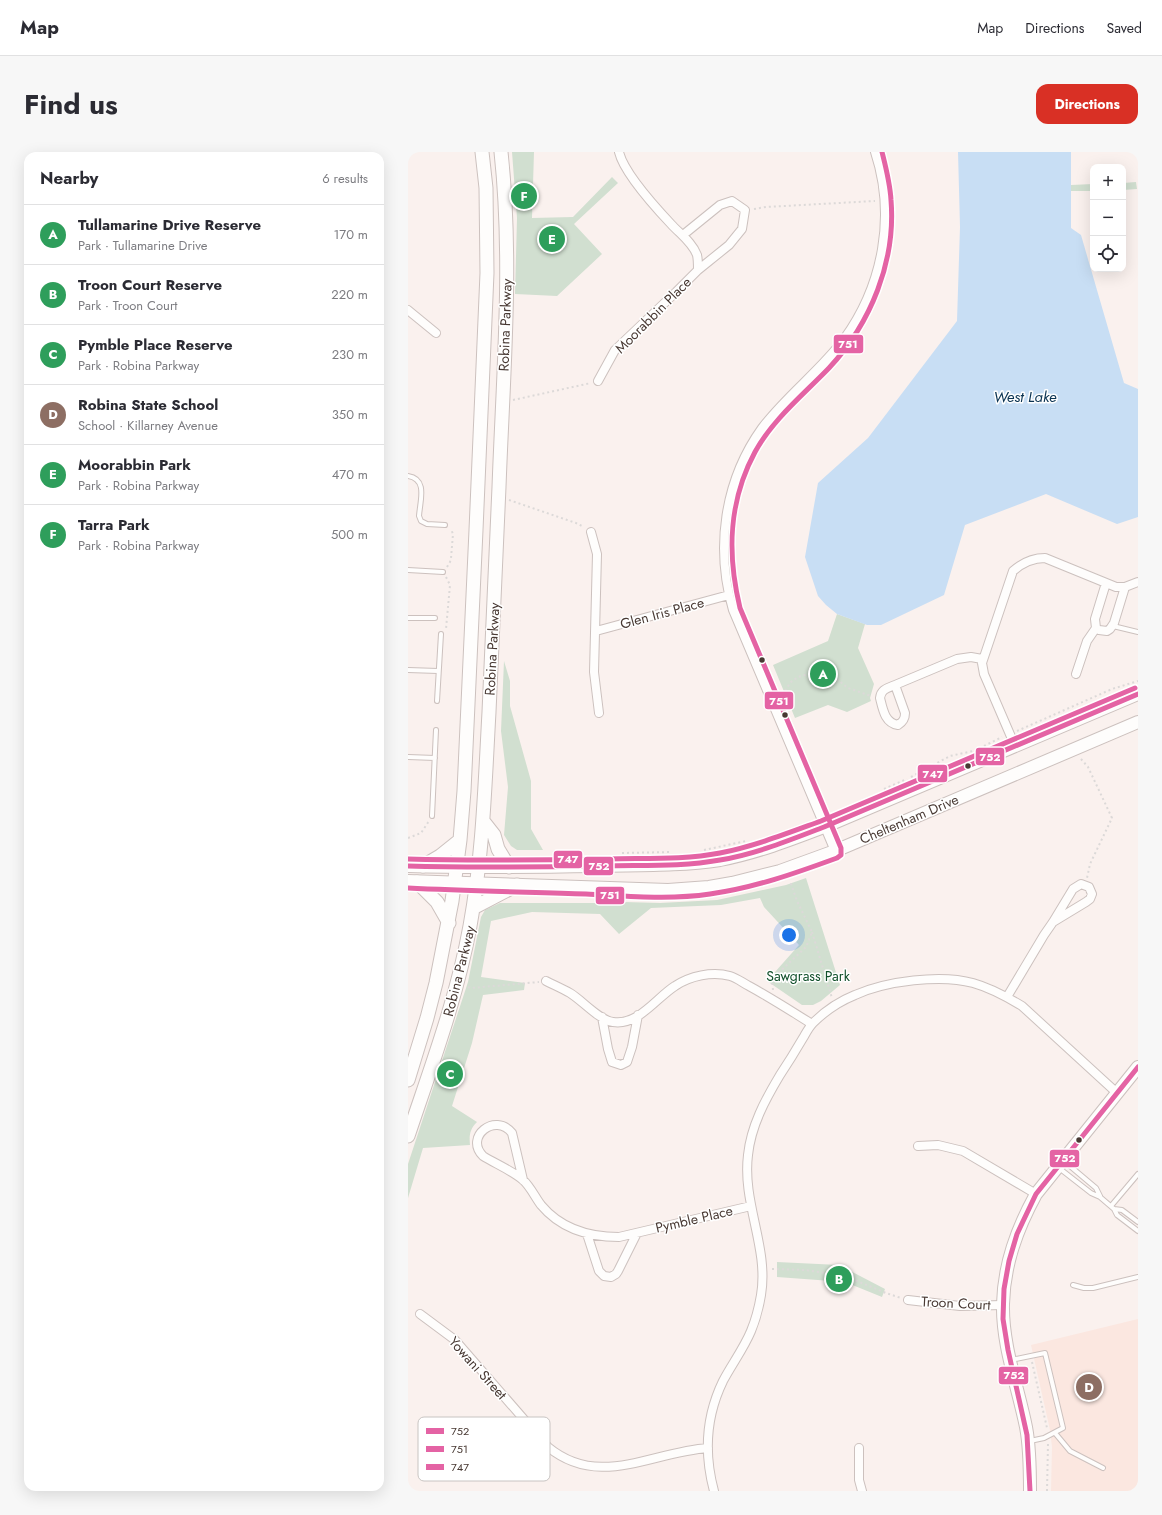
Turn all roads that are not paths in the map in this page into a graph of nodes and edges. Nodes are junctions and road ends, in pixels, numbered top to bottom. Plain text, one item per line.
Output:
1 (482, 152) edge
2 (501, 152) edge
3 (619, 152) edge
4 (876, 152) edge
5 (683, 235) junction
6 (698, 270) junction
7 (409, 313) edge
8 (436, 333) dead end
9 (598, 381) road end
10 (408, 476) edge
11 (445, 525) road end
12 (591, 532) road end
13 (408, 570) edge
14 (443, 572) road end
15 (1138, 582) edge
16 (1106, 583) junction
17 (1124, 587) junction
18 (729, 595) junction
19 (408, 618) edge
20 (435, 618) dead end
21 (1112, 626) junction
22 (1096, 628) junction
23 (596, 631) junction
24 (1138, 632) edge
25 (441, 634) road end
26 (982, 659) junction
27 (408, 670) edge
28 (438, 671) junction
29 (1076, 674) dead end
30 (895, 685) junction
31 (1138, 694) edge
32 (437, 701) dead end
33 (599, 712) dead end
34 (1138, 722) edge
35 (436, 730) dead end
36 (1015, 746) junction
37 (408, 757) edge
38 (435, 758) junction
39 (432, 816) road end
40 (483, 821) junction
41 (824, 827) junction
42 (460, 840) junction
43 (834, 851) junction
44 (408, 866) edge
45 (423, 866) junction
46 (458, 867) junction
47 (478, 867) junction
48 (510, 868) junction
49 (413, 881) edge
50 (455, 883) junction
51 (476, 884) junction
52 (517, 885) junction
53 (473, 908) junction
54 (1053, 922) junction
55 (449, 923) junction
56 (546, 981) road end
57 (1007, 997) junction
58 (638, 1016) junction
59 (602, 1017) junction
60 (812, 1024) junction
61 (1138, 1067) edge
62 (408, 1080) edge
63 (1117, 1093) junction
64 (408, 1136) edge
65 (918, 1146) dead end
66 (1060, 1163) junction
67 (1138, 1174) edge
68 (523, 1180) junction
69 (1036, 1194) junction
70 (1100, 1196) junction
71 (751, 1206) junction
72 (1113, 1208) junction
73 (1138, 1222) edge
74 (1138, 1231) edge
75 (637, 1233) junction
76 (587, 1234) junction
77 (1138, 1277) edge
78 (1072, 1285) dead end
79 (908, 1300) road end
80 (1003, 1304) junction
81 (420, 1314) dead end
82 (1011, 1360) junction
83 (522, 1417) edge
84 (1055, 1433) junction
85 (1028, 1441) junction
86 (708, 1448) junction
87 (859, 1448) dead end
88 (550, 1449) edge
89 (1103, 1468) dead end
90 (714, 1491) edge
91 (862, 1491) edge
92 (1030, 1491) edge

1 - 42 main road, Robina Parkway
2 - 40 main road, Robina Parkway
3 - 5 street, Moorabbin Place
4 - 18 street
5 - 6 street, Moorabbin Place
5 - 6 street, Moorabbin Place
6 - 9 street, Moorabbin Place
7 - 8 street
10 - 11 lane
12 - 23 street
13 - 14 lane
15 - 17 street
16 - 17 street
16 - 22 street
16 - 26 street
17 - 21 street
18 - 23 street, Glen Iris Place
18 - 41 street
19 - 20 lane
21 - 22 street
21 - 24 lane
22 - 29 street
23 - 33 street
25 - 28 lane
26 - 30 street
26 - 36 street
27 - 28 lane
28 - 32 lane
30 - 30 street
31 - 36 main road, Cheltenham Drive
34 - 43 main road, Cheltenham Drive
35 - 38 lane
36 - 41 main road, Cheltenham Drive
37 - 38 lane
38 - 39 lane
40 - 47 main road, Robina Parkway
40 - 48 main road
41 - 43 street
41 - 48 main road, Cheltenham Drive
42 - 45 main road
42 - 46 main road, Robina Parkway
43 - 52 main road, Cheltenham Drive
44 - 45 main road, Cheltenham Drive
45 - 46 main road, Cheltenham Drive
46 - 47 main road, Cheltenham Drive
46 - 50 main road, Robina Parkway
47 - 48 main road, Cheltenham Drive
47 - 51 main road, Robina Parkway
49 - 50 main road, Cheltenham Drive
49 - 55 main road
50 - 51 main road, Cheltenham Drive
50 - 55 main road, Robina Parkway
51 - 52 main road, Cheltenham Drive
51 - 53 main road, Robina Parkway
52 - 53 main road
53 - 64 main road, Robina Parkway
54 - 54 street
54 - 57 street
55 - 62 main road, Robina Parkway
56 - 59 street
57 - 60 street
57 - 63 street
58 - 59 street
58 - 59 street
58 - 60 street
60 - 71 street
61 - 63 main road
63 - 66 main road
65 - 69 street
66 - 69 main road
66 - 70 lane
66 - 70 lane
67 - 72 lane
68 - 68 street, Pymble Place
68 - 76 street, Pymble Place
69 - 80 main road
70 - 72 lane
71 - 75 street, Pymble Place
71 - 86 street
72 - 73 lane
72 - 74 lane
75 - 76 street, Pymble Place
75 - 76 street, Pymble Place
77 - 78 lane
79 - 80 street, Troon Court
80 - 82 main road
81 - 83 street, Yowani Street
82 - 84 lane
82 - 85 main road
84 - 85 lane
84 - 89 lane
85 - 92 main road
86 - 88 street, Yowani Street
86 - 90 street
87 - 91 street

